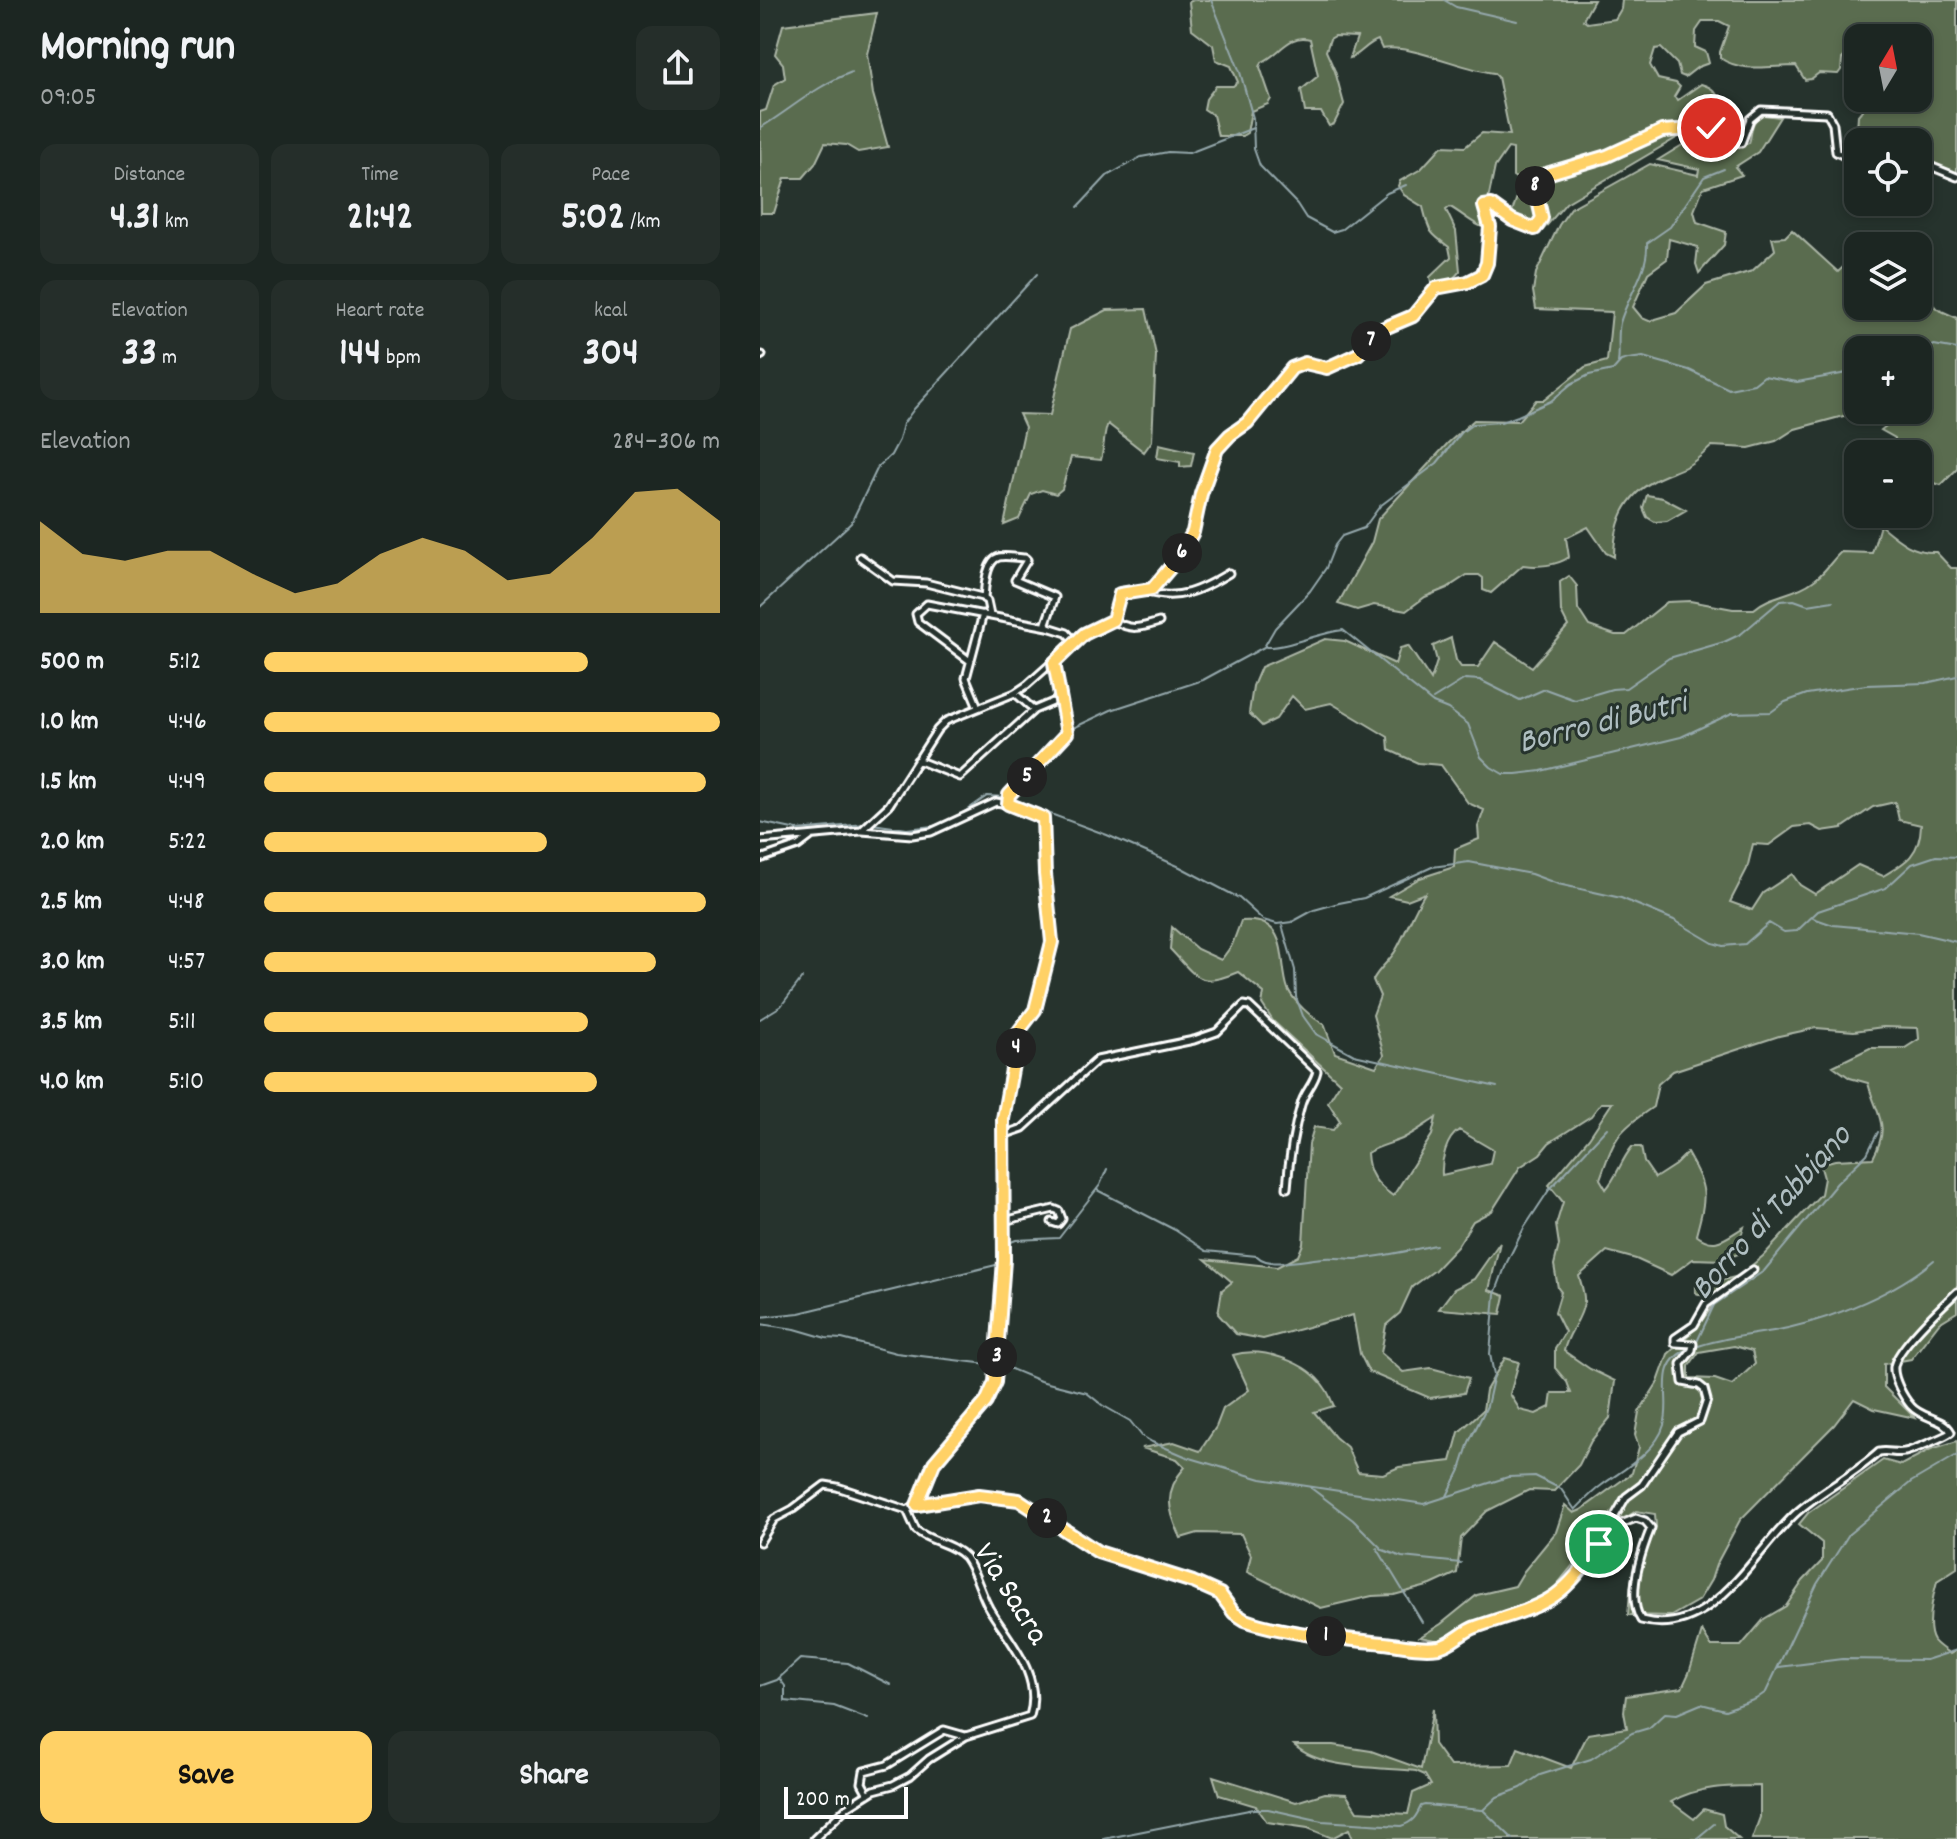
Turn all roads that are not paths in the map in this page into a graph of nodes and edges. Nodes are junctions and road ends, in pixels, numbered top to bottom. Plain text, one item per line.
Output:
1 (1844, 156) edge
2 (1932, 167) edge
3 (1957, 177) edge
4 (860, 557) dead end
5 (1229, 573) dead end
6 (1144, 591) junction
7 (984, 599) junction
8 (986, 614) junction
9 (1113, 620) junction
10 (1159, 622) dead end
11 (1048, 627) junction
12 (1075, 642) junction
13 (970, 661) junction
14 (1054, 663) junction
15 (1015, 693) junction
16 (1060, 699) junction
17 (978, 707) junction
18 (1034, 710) junction
19 (917, 760) junction
20 (1008, 804) junction
21 (861, 831) junction
22 (811, 836) junction
23 (760, 840) edge
24 (760, 859) edge
25 (1003, 1135) junction
26 (1287, 1188) dead end
27 (1003, 1221) junction
28 (1052, 1222) dead end
29 (1753, 1270) dead end
30 (1957, 1292) edge
31 (917, 1505) junction
32 (907, 1510) junction
33 (760, 1542) edge
34 (1599, 1544) junction
35 (966, 1736) junction
36 (868, 1794) junction
37 (814, 1839) edge

1 - 6 street
2 - 3 street
4 - 7 street
5 - 6 street
6 - 9 street
7 - 8 street
7 - 11 street
8 - 11 street
8 - 13 street
8 - 13 street
9 - 10 street
9 - 12 street
11 - 12 street
12 - 14 street
13 - 17 street
14 - 15 street
14 - 16 street
15 - 17 street
15 - 18 street
16 - 18 street
16 - 20 street
17 - 19 street
18 - 19 street
19 - 21 street
20 - 21 street
20 - 25 street
21 - 22 street
22 - 23 street
22 - 24 street
25 - 26 street
25 - 27 street
27 - 28 street
27 - 31 street
29 - 34 street
30 - 34 street
31 - 32 street
31 - 34 street
32 - 33 street
32 - 35 street, Via Sacra
35 - 36 street, Via Sacra
35 - 36 street
36 - 37 street, Via Sacra

